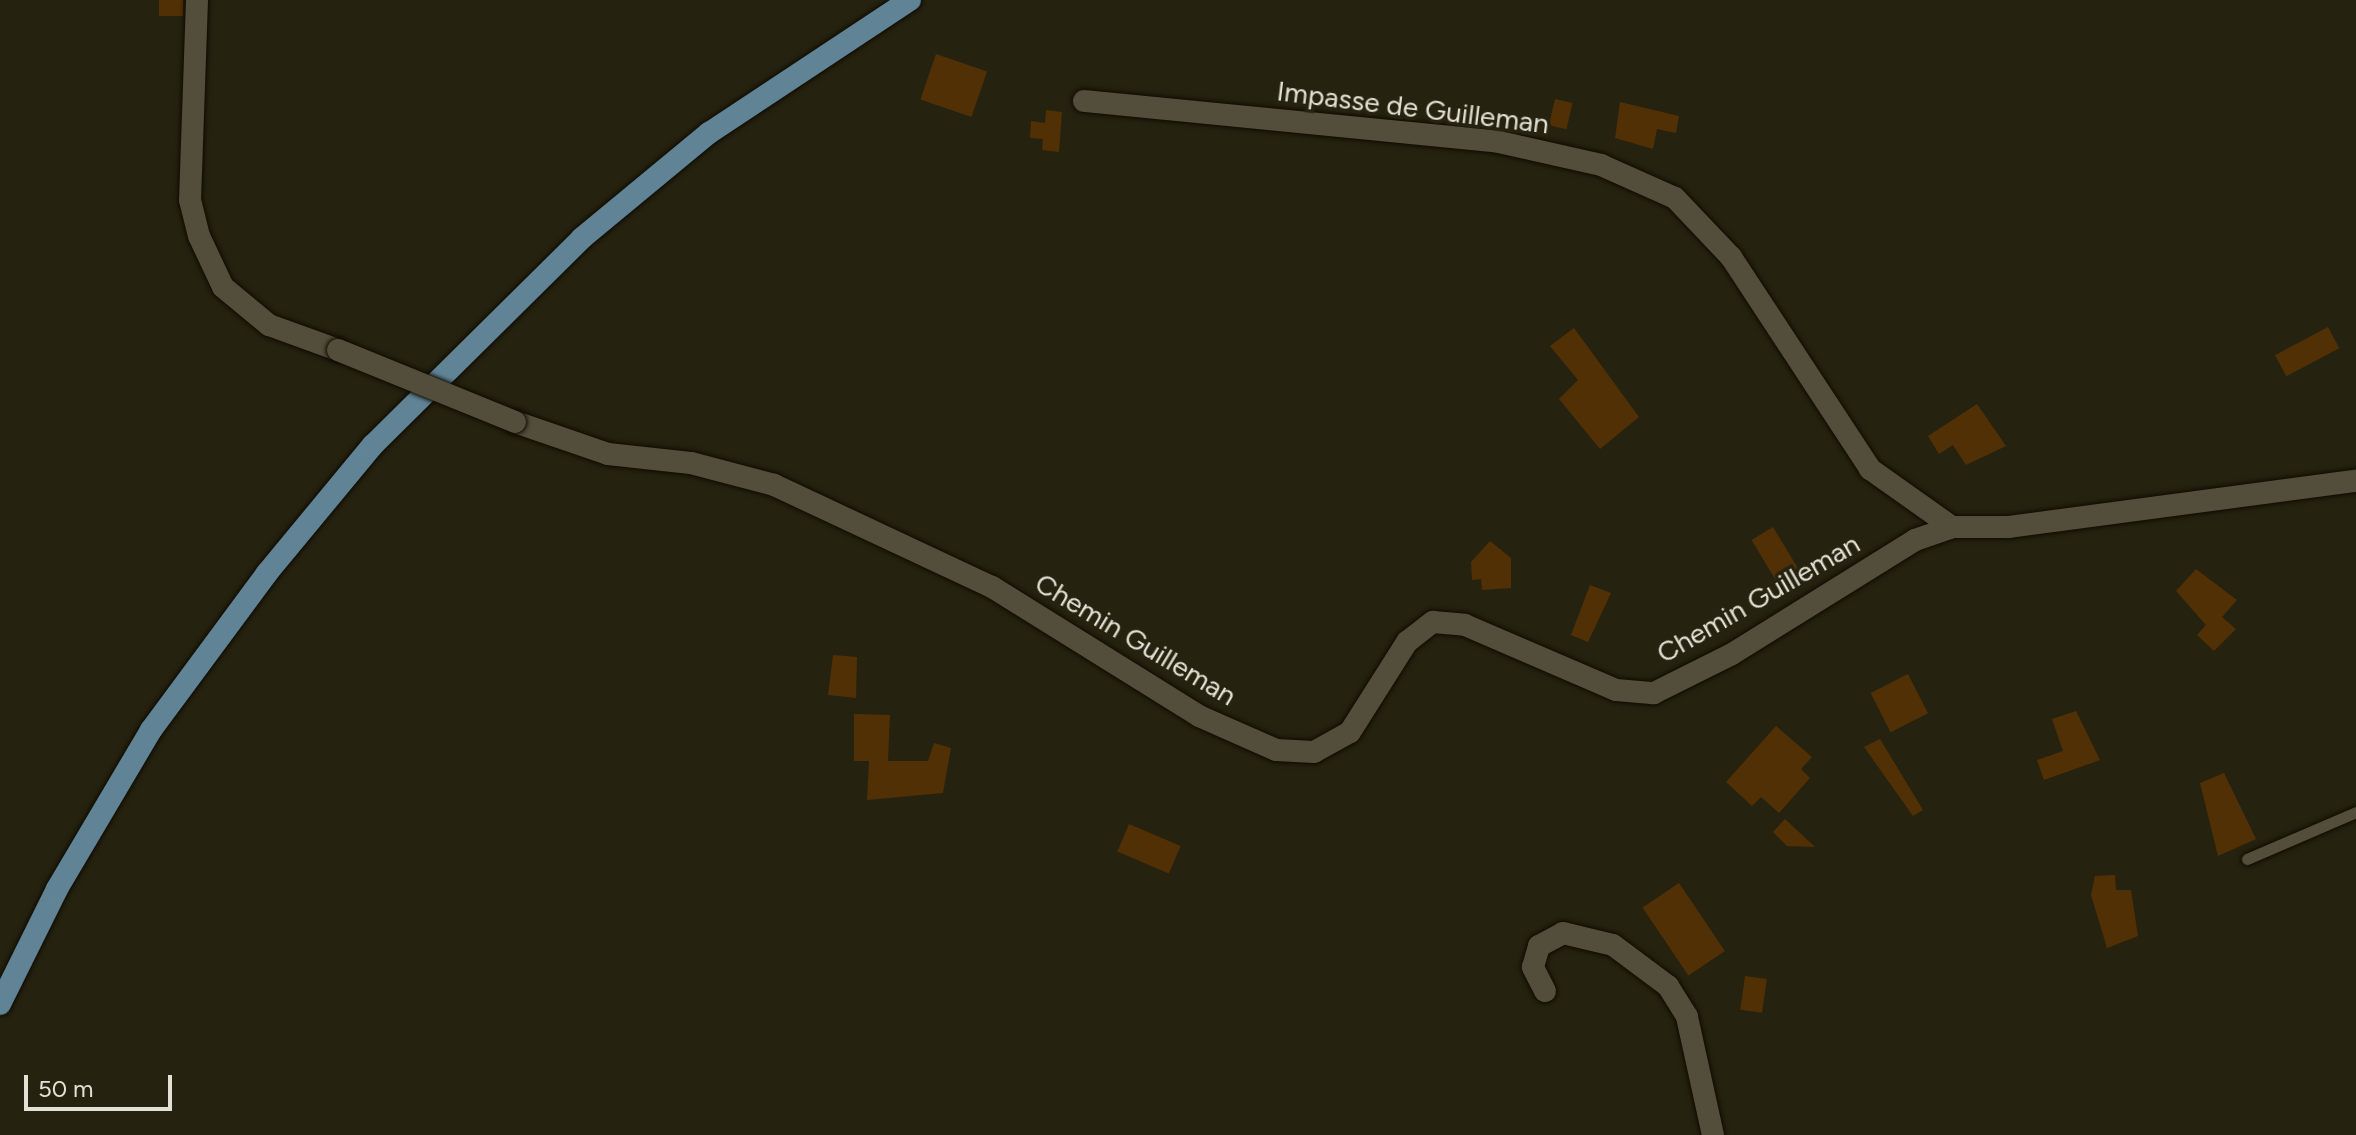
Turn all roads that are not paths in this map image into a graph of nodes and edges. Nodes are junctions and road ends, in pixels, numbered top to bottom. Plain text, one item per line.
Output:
1 (197, 0) edge
2 (910, 0) edge
3 (1084, 101) dead end
4 (2356, 481) edge
5 (1952, 527) junction
6 (2356, 812) edge
7 (2247, 859) dead end
8 (1545, 991) dead end
9 (0, 1004) edge
10 (1713, 1135) edge

1 - 5 street, Chemin Guilleman, bridge
2 - 9 main road
3 - 5 street, Impasse de Guilleman
4 - 5 street, Chemin Guilleman
6 - 7 lane
8 - 10 street

